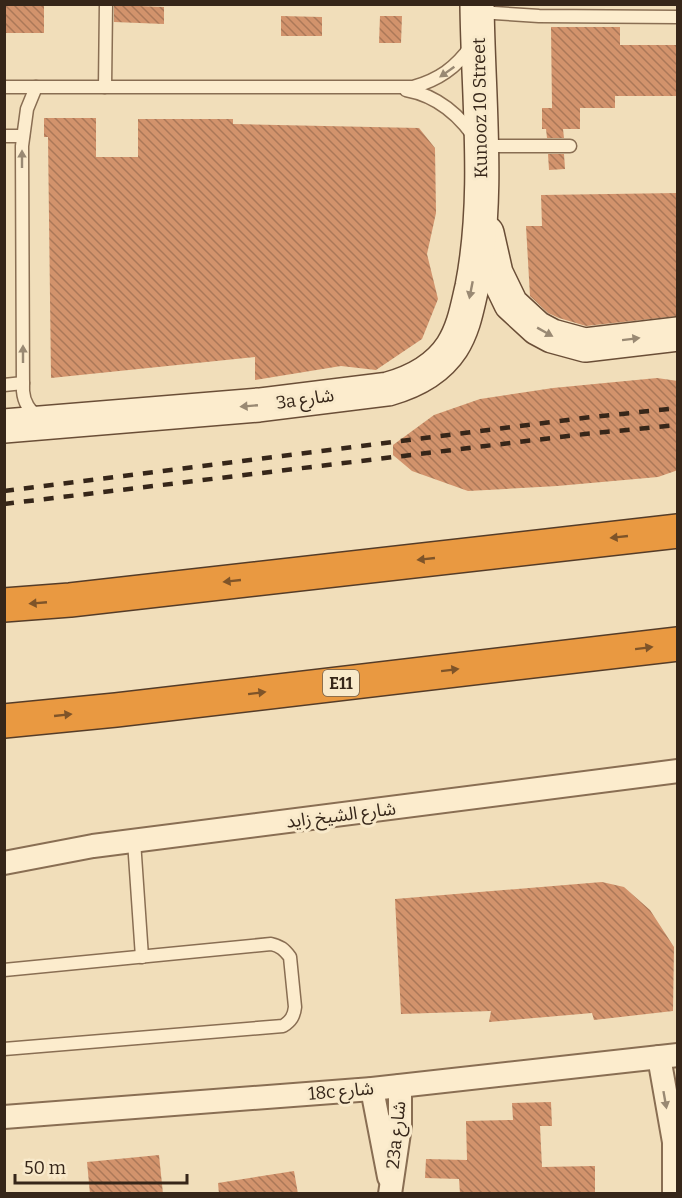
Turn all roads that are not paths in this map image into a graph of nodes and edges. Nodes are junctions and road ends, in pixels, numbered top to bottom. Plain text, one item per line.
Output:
1 (106, 4) edge
2 (478, 15) edge
3 (678, 17) edge
4 (4, 87) edge
5 (36, 87) junction
6 (105, 87) junction
7 (396, 88) junction
8 (23, 135) junction
9 (4, 136) edge
10 (480, 146) junction
11 (570, 146) dead end
12 (482, 211) junction
13 (678, 334) edge
14 (23, 383) junction
15 (4, 385) edge
16 (47, 423) junction
17 (4, 426) edge
18 (678, 531) edge
19 (4, 605) edge
20 (678, 644) edge
21 (4, 721) edge
22 (678, 771) edge
23 (134, 841) junction
24 (4, 863) edge
25 (142, 957) junction
26 (4, 970) edge
27 (4, 1049) edge
28 (668, 1056) edge
29 (400, 1086) junction
30 (372, 1089) junction
31 (4, 1117) edge
32 (676, 1134) edge
33 (390, 1189) edge
34 (674, 1194) edge

1 - 6 lane
2 - 3 lane
2 -> 7 lane
2 - 10 street, Kunooz 10 Street
4 - 5 lane
5 - 6 lane
5 - 8 lane
6 - 7 lane
7 - 10 lane
8 - 9 lane
14 -> 8 lane
10 - 11 lane
10 - 12 street, Kunooz 10 Street
12 -> 13 street
12 -> 16 street, 3a شارع
14 - 15 lane
14 - 16 lane
16 - 17 street, 3a شارع
18 -> 19 highway
21 -> 20 highway, E11
22 - 23 street, شارع الشيخ زايد
23 - 24 street, شارع الشيخ زايد
23 - 25 lane
25 - 26 lane
25 - 27 lane
28 - 29 street, 18c شارع
28 -> 32 street
29 - 30 street, 18c شارع
29 - 33 street, 23a شارع
30 - 31 street, 18c شارع
30 - 33 street, 23a شارع
32 - 34 street

